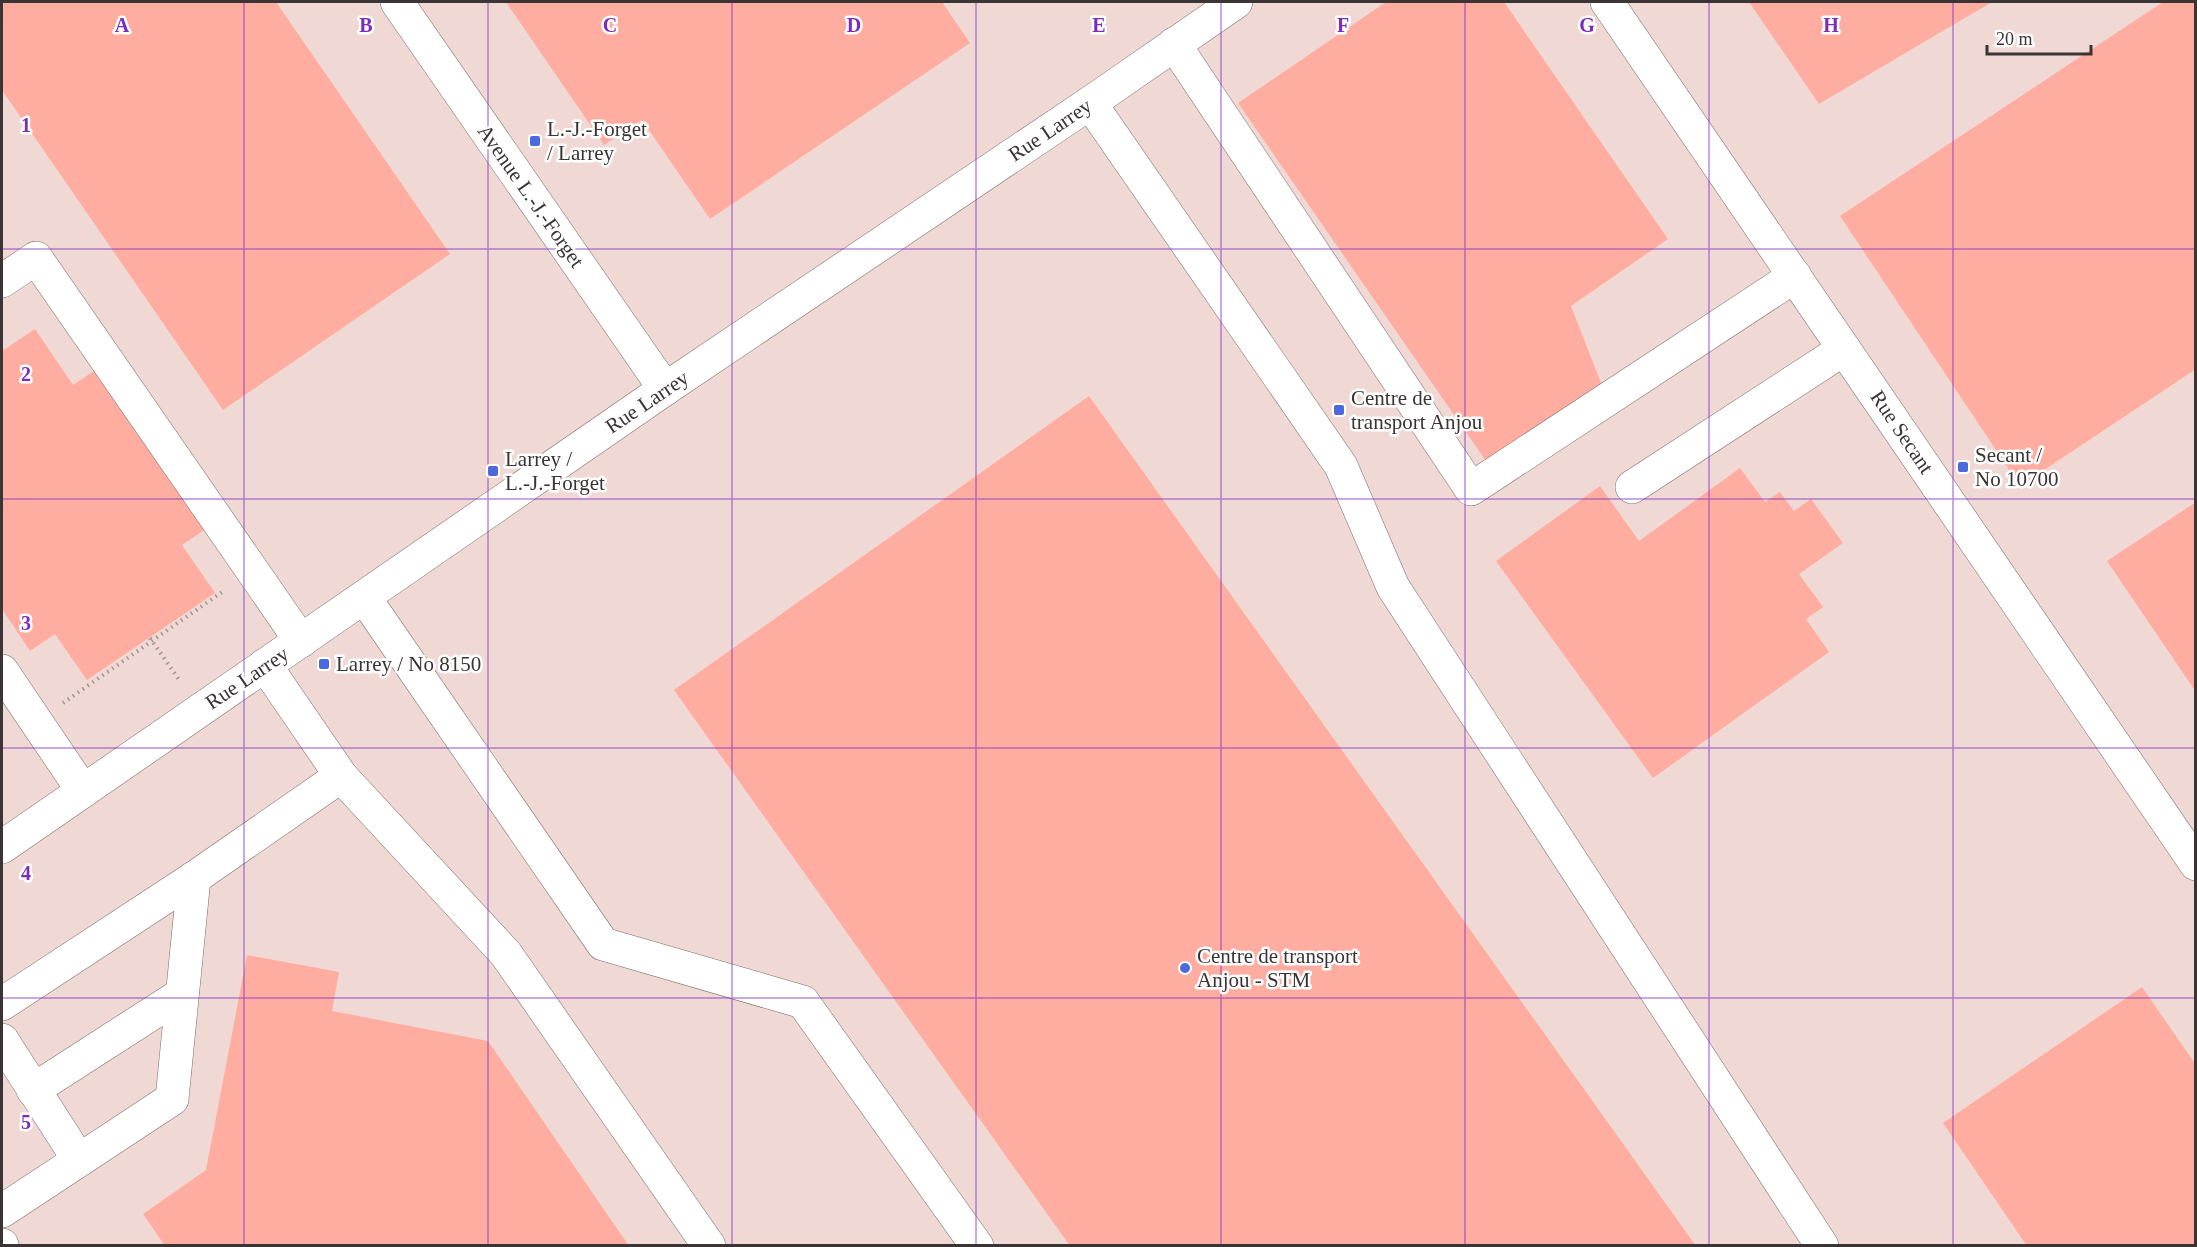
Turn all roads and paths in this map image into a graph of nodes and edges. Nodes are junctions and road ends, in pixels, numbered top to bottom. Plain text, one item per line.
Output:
1 (397, 2) edge
2 (1236, 2) edge
3 (1607, 2) edge
4 (1174, 44) junction
5 (1090, 103) junction
6 (1795, 276) junction
7 (2, 281) edge
8 (1844, 349) junction
9 (665, 389) junction
10 (1632, 487) dead end
11 (226, 589) dead end
12 (364, 597) junction
13 (151, 639) junction
14 (301, 641) junction
15 (265, 665) junction
16 (2, 671) edge
17 (180, 681) dead end
18 (88, 686) dead end
19 (341, 776) junction
20 (83, 791) junction
21 (2, 847) edge
22 (2196, 864) edge
23 (194, 878) junction
24 (182, 994) junction
25 (2, 1004) edge
26 (2, 1040) edge
27 (33, 1090) junction
28 (79, 1160) junction
29 (2, 1211) edge
30 (709, 1245) edge
31 (977, 1245) edge
32 (1822, 1245) edge

1 - 9 street, Avenue L.-J.-Forget
2 - 4 street, Rue Larrey
3 - 6 street, Rue Secant
4 - 5 street, Rue Larrey
4 - 6 street
5 - 9 street, Rue Larrey
5 - 32 street
6 - 8 street, Rue Secant
7 - 14 street
8 - 10 street
8 - 22 street, Rue Secant
9 - 12 street, Rue Larrey
11 - 13 path
12 - 14 street, Rue Larrey
12 - 31 street
13 - 17 path
13 - 18 path
14 - 15 street, Rue Larrey
15 - 19 street
15 - 20 street, Rue Larrey
16 - 20 street
19 - 23 street
19 - 30 street
20 - 21 street, Rue Larrey
23 - 24 street
23 - 25 street
24 - 27 street
24 - 28 street
26 - 27 street
27 - 28 street
28 - 29 street

